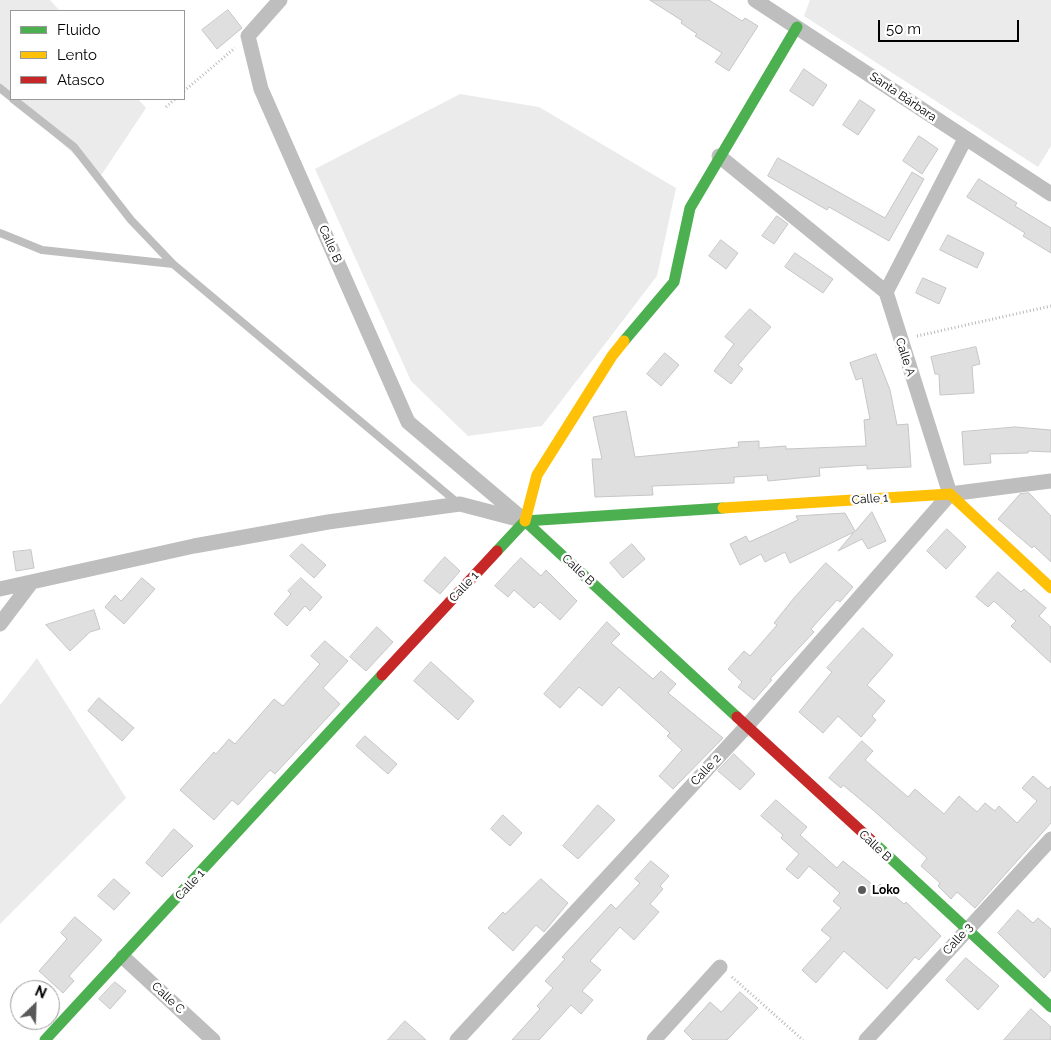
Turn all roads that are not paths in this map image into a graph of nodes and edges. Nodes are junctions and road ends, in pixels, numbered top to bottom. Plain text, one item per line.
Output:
1 (280, 0) edge
2 (755, 0) edge
3 (797, 27) junction
4 (0, 88) edge
5 (10, 96) edge
6 (15, 100) edge
7 (965, 139) junction
8 (718, 156) junction
9 (1051, 194) edge
10 (0, 233) edge
11 (173, 264) junction
12 (886, 292) junction
13 (1051, 481) edge
14 (950, 494) junction
15 (460, 504) junction
16 (525, 521) junction
17 (31, 583) junction
18 (1051, 588) edge
19 (0, 589) edge
20 (0, 624) edge
21 (746, 727) junction
22 (1051, 839) edge
23 (966, 929) junction
24 (123, 957) junction
25 (720, 967) road end
26 (1051, 1008) edge
27 (45, 1040) edge
28 (213, 1040) edge
29 (457, 1040) edge
30 (654, 1040) edge
31 (866, 1040) edge

1 - 16 street, Calle B
2 - 3 street, Santa Bárbara
3 - 7 street, Santa Bárbara
3 - 8 street
4 - 5 lane
6 - 11 lane
7 - 9 street, Santa Bárbara
7 - 12 street
8 - 12 street
8 - 16 street
10 - 11 lane
11 - 15 lane
12 - 14 street, Calle A
13 - 14 street, Calle 1
14 - 16 street, Calle 1
14 - 18 street, Calle A
14 - 21 street, Calle 2
15 - 16 street
15 - 17 street
16 - 21 street, Calle B
16 - 24 street, Calle 1
17 - 19 street
17 - 20 street
21 - 23 street, Calle B
21 - 29 street, Calle 2
22 - 23 street, Calle 3
23 - 26 street, Calle B
23 - 31 street, Calle 3
24 - 27 street, Calle 1
24 - 28 street, Calle C
25 - 30 street

